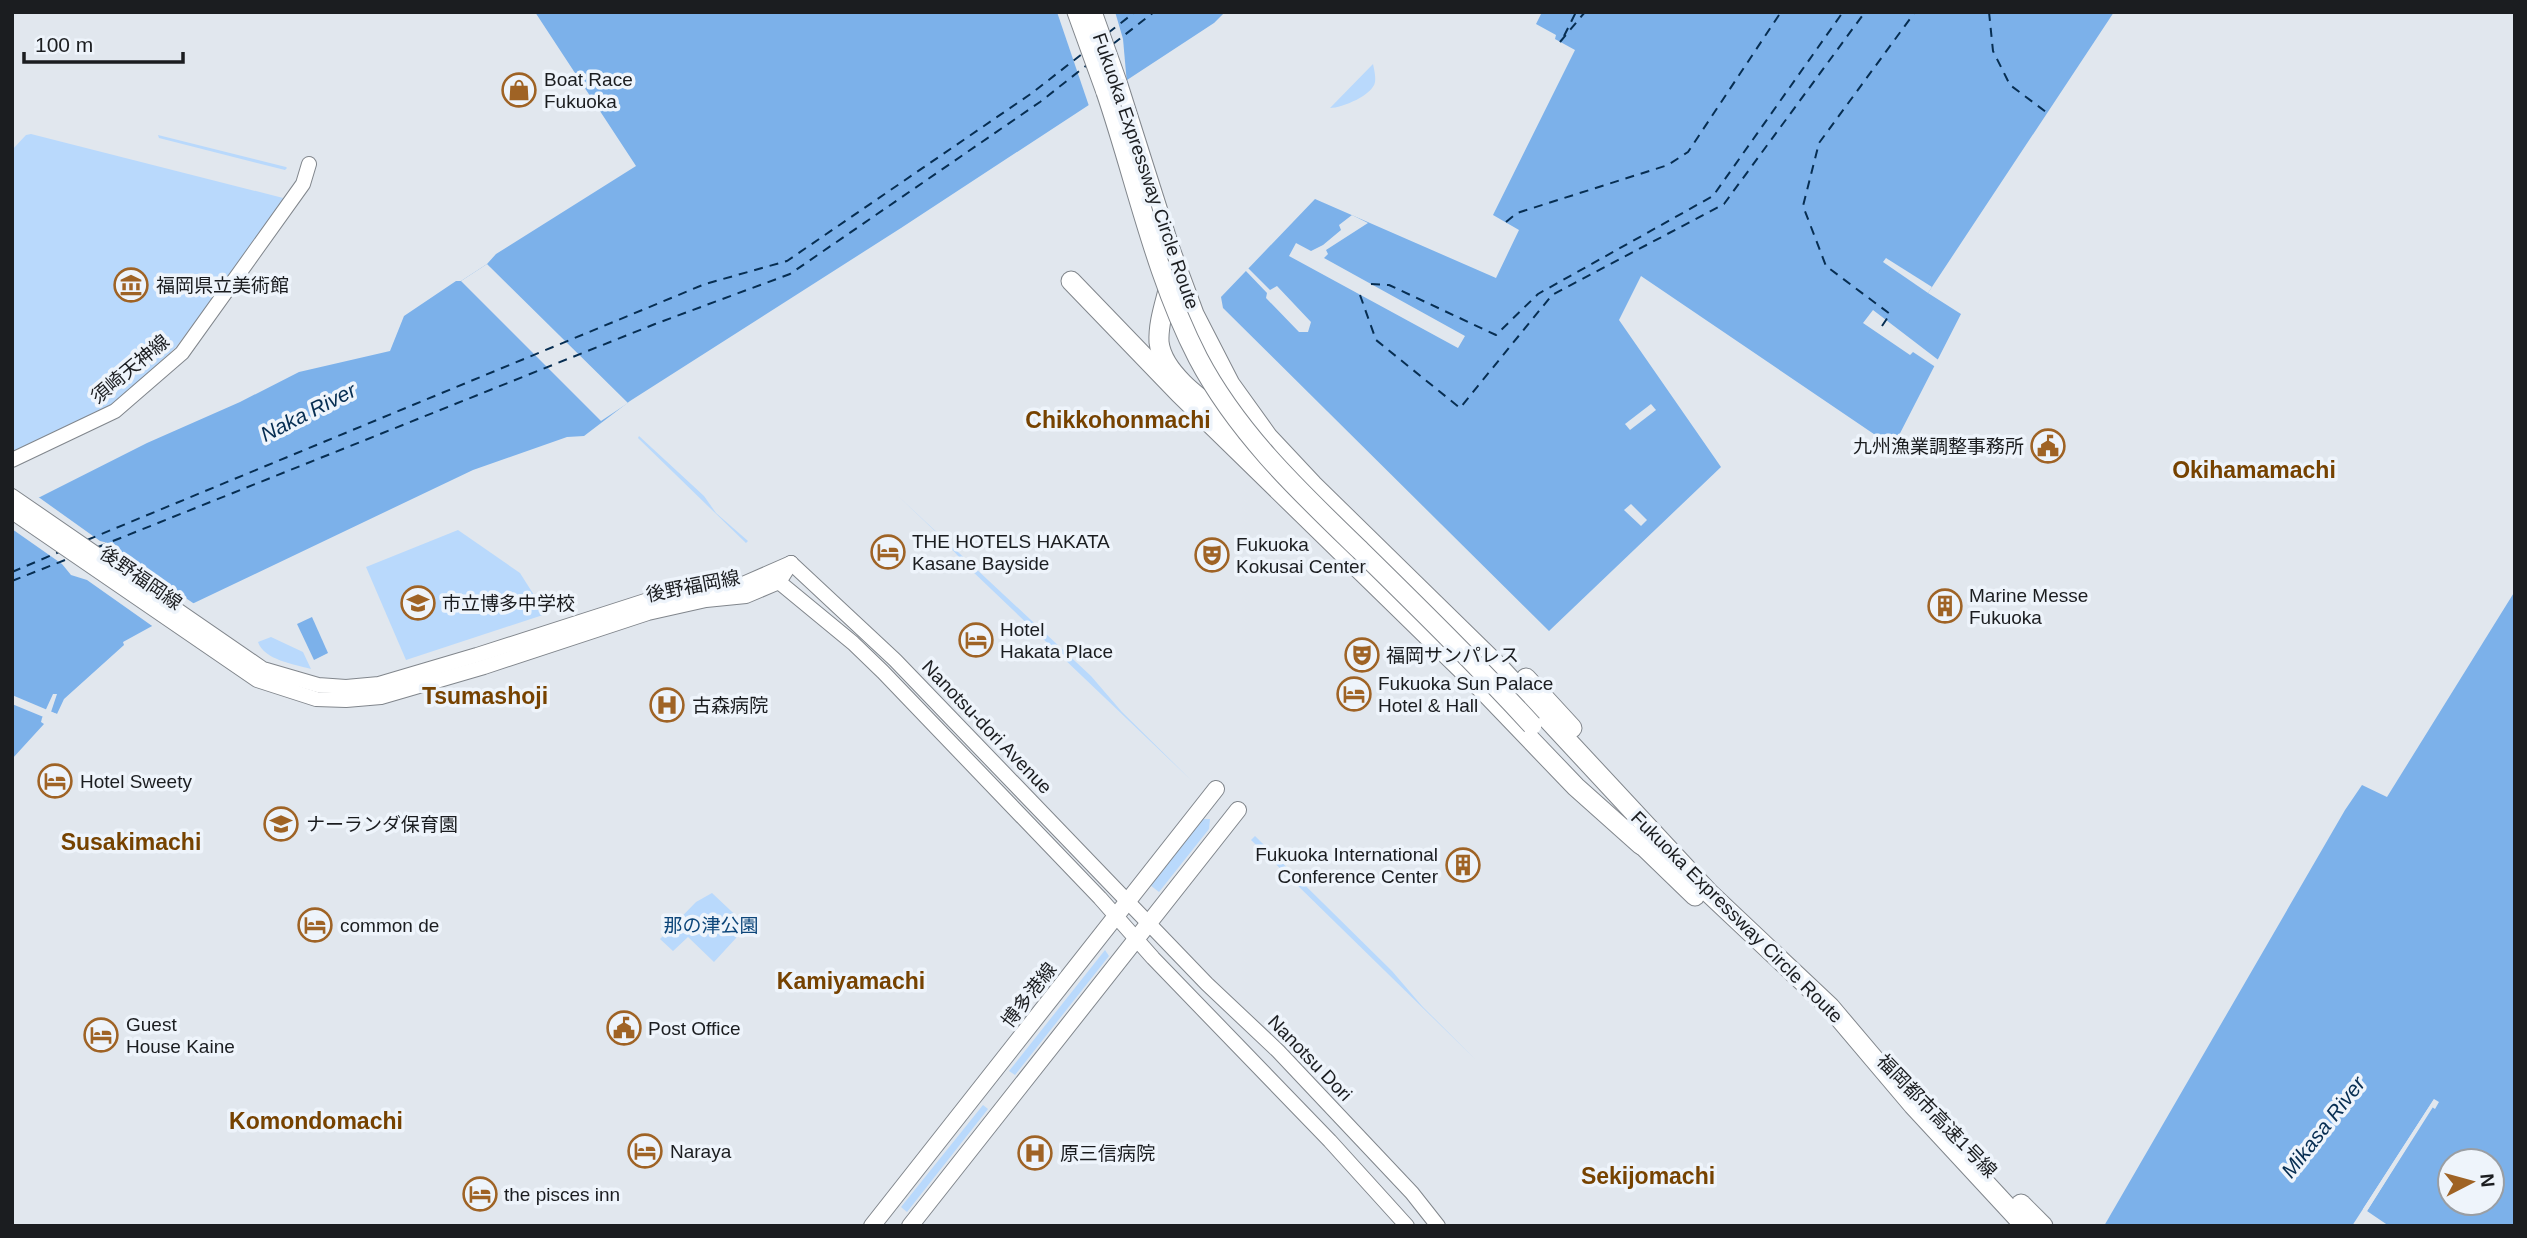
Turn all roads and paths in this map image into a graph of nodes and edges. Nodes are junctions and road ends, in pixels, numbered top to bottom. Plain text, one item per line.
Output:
1 (1077, 12) edge
2 (1092, 12) edge
3 (309, 164) dead end
4 (1071, 281) dead end
5 (1179, 393) junction
6 (12, 460) edge
7 (15, 504) edge
8 (792, 564) junction
9 (779, 582) junction
10 (1216, 789) dead end
11 (1238, 810) dead end
12 (1641, 845) junction
13 (1709, 893) junction
14 (1128, 902) junction
15 (1117, 917) junction
16 (1148, 923) junction
17 (1136, 938) junction
18 (1830, 1007) junction
19 (1895, 1087) junction
20 (873, 1226) edge
21 (910, 1226) edge
22 (1407, 1226) edge
23 (1438, 1226) edge
24 (2023, 1226) edge
25 (2041, 1226) edge

1 - 12 highway, Fukuoka Expressway Circle Route, bridge
2 - 13 highway, Fukuoka Expressway Circle Route
3 - 6 main road, 須崎天神線
4 - 5 highway
5 - 12 highway
5 - 13 highway, bridge
7 - 8 main road, 後野福岡線
7 - 9 main road, 後野福岡線
8 - 9 main road
8 - 14 main road, Nanotsu-dori Avenue
9 - 15 main road, Nanotsu-dori Avenue
10 - 14 main road, 博多港線
11 - 16 main road
12 - 19 highway, Fukuoka Expressway Circle Route
13 - 18 highway, Fukuoka Expressway Circle Route
14 - 15 main road, 博多港線
14 - 16 main road, Nanotsu-dori Avenue
15 - 17 main road, Nanotsu-dori Avenue
15 - 20 main road, 博多港線
16 - 17 main road
16 - 23 main road, Nanotsu Dori
17 - 21 main road
17 - 22 main road
18 - 24 highway, Fukuoka Expressway Circle Route
18 - 25 highway, 福岡都市高速1号線
19 - 24 highway, Fukuoka Expressway Circle Route
19 - 25 highway, Fukuoka Expressway Circle Route

